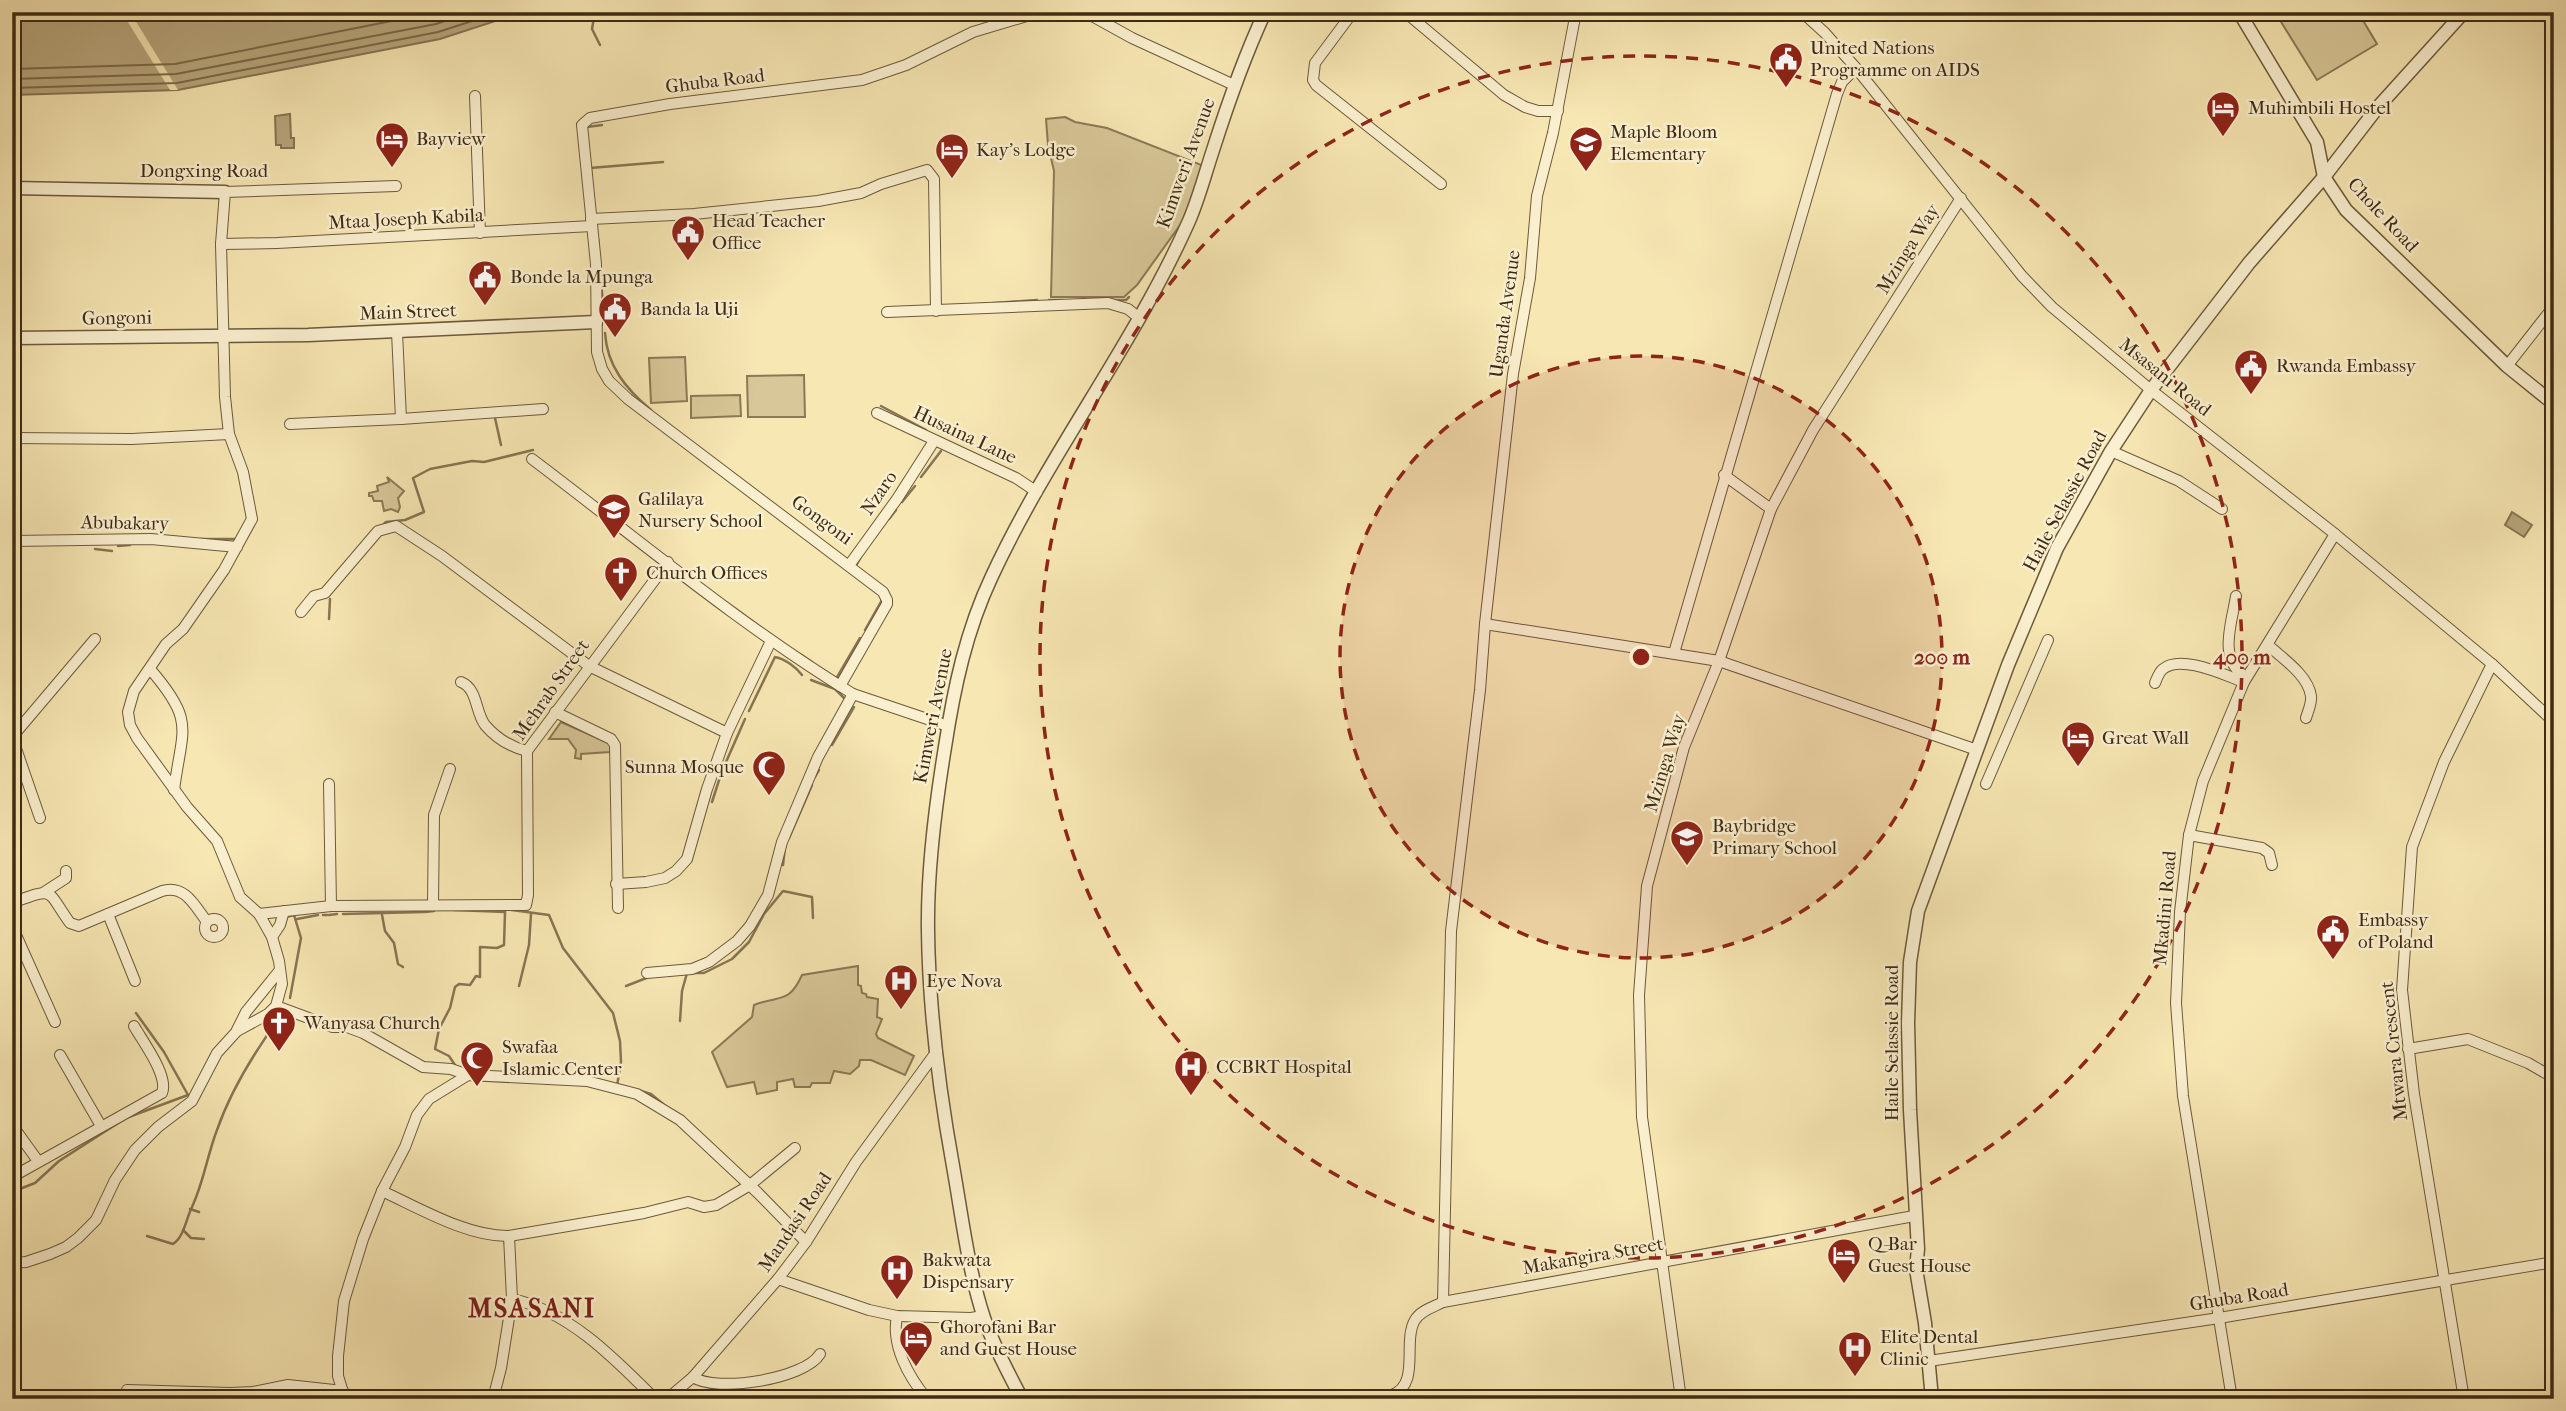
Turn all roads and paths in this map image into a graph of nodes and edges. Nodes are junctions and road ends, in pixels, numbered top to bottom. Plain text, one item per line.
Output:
1 (1040, 12) edge
2 (1084, 12) edge
3 (1265, 12) edge
4 (1353, 12) edge
5 (1405, 12) edge
6 (1576, 12) edge
7 (1802, 12) edge
8 (2239, 12) edge
9 (2464, 12) edge
10 (1856, 68) junction
11 (1234, 85) junction
12 (475, 96) dead end
13 (1558, 111) junction
14 (2324, 177) junction
15 (1441, 184) dead end
16 (396, 186) dead end
17 (12, 188) edge
18 (225, 192) junction
19 (1961, 198) junction
20 (592, 223) junction
21 (480, 233) junction
22 (221, 244) junction
23 (2554, 306) edge
24 (936, 310) junction
25 (887, 312) dead end
26 (1138, 317) junction
27 (596, 322) junction
28 (397, 332) junction
29 (222, 334) junction
30 (12, 338) edge
31 (2507, 366) junction
32 (2151, 390) junction
33 (2554, 404) edge
34 (543, 409) dead end
35 (877, 413) dead end
36 (401, 419) junction
37 (290, 424) dead end
38 (229, 434) junction
39 (12, 438) edge
40 (934, 440) junction
41 (2110, 451) junction
42 (532, 459) dead end
43 (1724, 475) junction
44 (1037, 492) junction
45 (1771, 509) junction
46 (2222, 509) dead end
47 (2335, 534) junction
48 (12, 541) edge
49 (237, 547) junction
50 (668, 562) junction
51 (850, 564) junction
52 (2236, 596) dead end
53 (301, 612) dead end
54 (1485, 624) junction
55 (95, 639) dead end
56 (2048, 640) dead end
57 (771, 641) junction
58 (2268, 645) junction
59 (1674, 653) junction
60 (1719, 661) junction
61 (2492, 664) junction
62 (589, 666) junction
63 (150, 669) junction
64 (2245, 679) junction
65 (461, 682) dead end
66 (2155, 683) dead end
67 (840, 687) junction
68 (853, 694) junction
69 (555, 712) junction
70 (2306, 718) dead end
71 (2554, 722) edge
72 (948, 726) junction
73 (727, 733) junction
74 (1977, 750) junction
75 (527, 751) junction
76 (450, 769) dead end
77 (1986, 783) dead end
78 (330, 784) dead end
79 (174, 791) junction
80 (40, 818) dead end
81 (2189, 835) junction
82 (2272, 865) dead end
83 (66, 871) dead end
84 (616, 884) junction
85 (43, 893) junction
86 (12, 903) edge
87 (433, 905) junction
88 (331, 906) junction
89 (618, 908) dead end
90 (284, 911) junction
91 (108, 914) junction
92 (260, 914) junction
93 (207, 922) dead end
94 (12, 926) edge
95 (272, 937) junction
96 (280, 970) junction
97 (647, 973) dead end
98 (135, 981) dead end
99 (276, 1006) junction
100 (55, 1022) dead end
101 (134, 1026) dead end
102 (237, 1031) junction
103 (2408, 1049) junction
104 (937, 1051) junction
105 (60, 1055) dead end
106 (468, 1075) junction
107 (2554, 1078) edge
108 (12, 1125) edge
109 (101, 1126) junction
110 (795, 1148) dead end
111 (38, 1161) junction
112 (12, 1177) edge
113 (750, 1185) junction
114 (382, 1191) junction
115 (1914, 1216) junction
116 (509, 1236) junction
117 (806, 1242) junction
118 (1661, 1261) junction
119 (2554, 1262) edge
120 (12, 1263) edge
121 (778, 1279) junction
122 (2444, 1281) junction
123 (512, 1299) junction
124 (1443, 1302) junction
125 (897, 1316) junction
126 (984, 1316) junction
127 (2218, 1318) junction
128 (820, 1353) dead end
129 (1929, 1361) junction
130 (693, 1377) junction
131 (1407, 1382) junction
132 (127, 1390) dead end
133 (344, 1395) edge
134 (493, 1399) edge
135 (655, 1399) edge
136 (667, 1399) edge
137 (927, 1399) edge
138 (1022, 1399) edge
139 (1342, 1399) edge
140 (1406, 1399) edge
141 (1681, 1399) edge
142 (1932, 1399) edge
143 (2232, 1399) edge
144 (2463, 1399) edge

1 - 20 street, Ghuba Road
2 - 11 street
3 - 11 street, Kimweri Avenue
4 - 15 street
5 - 13 street
6 - 13 street, Uganda Avenue
7 - 10 street, Msasani Road
8 - 14 street, Chole Road
9 - 14 street, Haile Selassie Road
10 - 19 street, Msasani Road
10 - 43 street
11 - 26 street, Kimweri Avenue
12 - 21 street
13 - 54 street, Uganda Avenue
14 - 31 street, Chole Road
14 - 32 street, Haile Selassie Road
16 - 18 street, Dongxing Road
17 - 18 street, Dongxing Road
18 - 22 street
19 - 32 street, Msasani Road
19 - 45 street, Mzinga Way
20 - 21 street, Mtaa Joseph Kabila
20 - 24 street, Mtaa Joseph Kabila
20 - 27 street, Ghuba Road
21 - 22 street, Mtaa Joseph Kabila
22 - 29 street
23 - 31 street
24 - 25 street
24 - 26 street
26 - 44 street, Kimweri Avenue
27 - 28 street, Main Street
27 - 51 street, Gongoni
28 - 29 street, Main Street
28 - 36 street
29 - 30 street, Gongoni
29 - 38 street
31 - 33 street, Chole Road
32 - 41 street, Haile Selassie Road
32 - 47 street, Msasani Road
34 - 36 street
35 - 40 street, Husaina Lane
36 - 37 street
38 - 39 street
38 - 49 street
40 - 44 street, Husaina Lane
40 - 51 street, Nzaro
41 - 46 street
41 - 74 street, Haile Selassie Road
42 - 50 street
43 - 45 street
43 - 59 street
44 - 72 street, Kimweri Avenue
45 - 60 street, Mzinga Way
47 - 58 street, Mkadini Road
47 - 61 street, Msasani Road
48 - 49 street, Abubakary
49 - 63 street
50 - 57 street
50 - 62 street, Mehrab Street
51 - 67 street, Gongoni
52 - 64 street
53 - 62 street
54 - 59 street
54 - 124 street, Uganda Avenue
55 - 80 street
56 - 77 street
57 - 67 street
57 - 73 street
58 - 64 street, Mkadini Road
58 - 70 street
59 - 60 street
60 - 74 street
60 - 118 street, Mzinga Way
61 - 71 street, Msasani Road
61 - 103 street, Mtwara Crescent
62 - 69 street, Mehrab Street
62 - 73 street
63 - 79 street
63 - 79 street
64 - 66 street
64 - 81 street, Mkadini Road
65 - 75 street
67 - 68 street
68 - 72 street
68 - 97 street
69 - 75 street, Mehrab Street
69 - 84 street
72 - 104 street, Kimweri Avenue
73 - 84 street
74 - 115 street, Haile Selassie Road
75 - 87 street, Mehrab Street
76 - 87 street
78 - 88 street
79 - 92 street
81 - 82 street
81 - 127 street, Mkadini Road
83 - 85 street
84 - 89 street
85 - 86 street
85 - 91 street
87 - 88 street
88 - 90 street
90 - 92 street
90 - 95 street
91 - 93 street
91 - 98 street
92 - 95 street
94 - 100 street
95 - 96 street
96 - 99 street
96 - 102 street
99 - 102 street
99 - 106 street
101 - 109 street
102 - 120 street
103 - 107 street
103 - 122 street, Mtwara Crescent
104 - 117 street, Mandasi Road
104 - 126 street, Kimweri Avenue
105 - 109 street
106 - 113 street
106 - 114 street
108 - 111 street
109 - 111 street
110 - 113 street
111 - 112 street
113 - 116 street
113 - 117 street
114 - 116 street
114 - 133 street
115 - 118 street, Makangira Street
115 - 129 street, Haile Selassie Road
116 - 123 street
117 - 121 street, Mandasi Road
118 - 124 street, Makangira Street
118 - 141 street, Mzinga Way
119 - 122 street, Ghuba Road
121 - 125 street
121 - 130 street, Mandasi Road
122 - 127 street, Ghuba Road
122 - 144 street, Mtwara Crescent
123 - 134 street
123 - 135 street
124 - 131 street, Makangira Street
125 - 126 street
125 - 137 street
126 - 138 street, Kimweri Avenue
127 - 129 street, Ghuba Road
127 - 143 street, Mkadini Road
128 - 130 street
129 - 142 street, Haile Selassie Road
130 - 136 street, Mandasi Road
131 - 139 street
131 - 140 street
132 - 133 street

